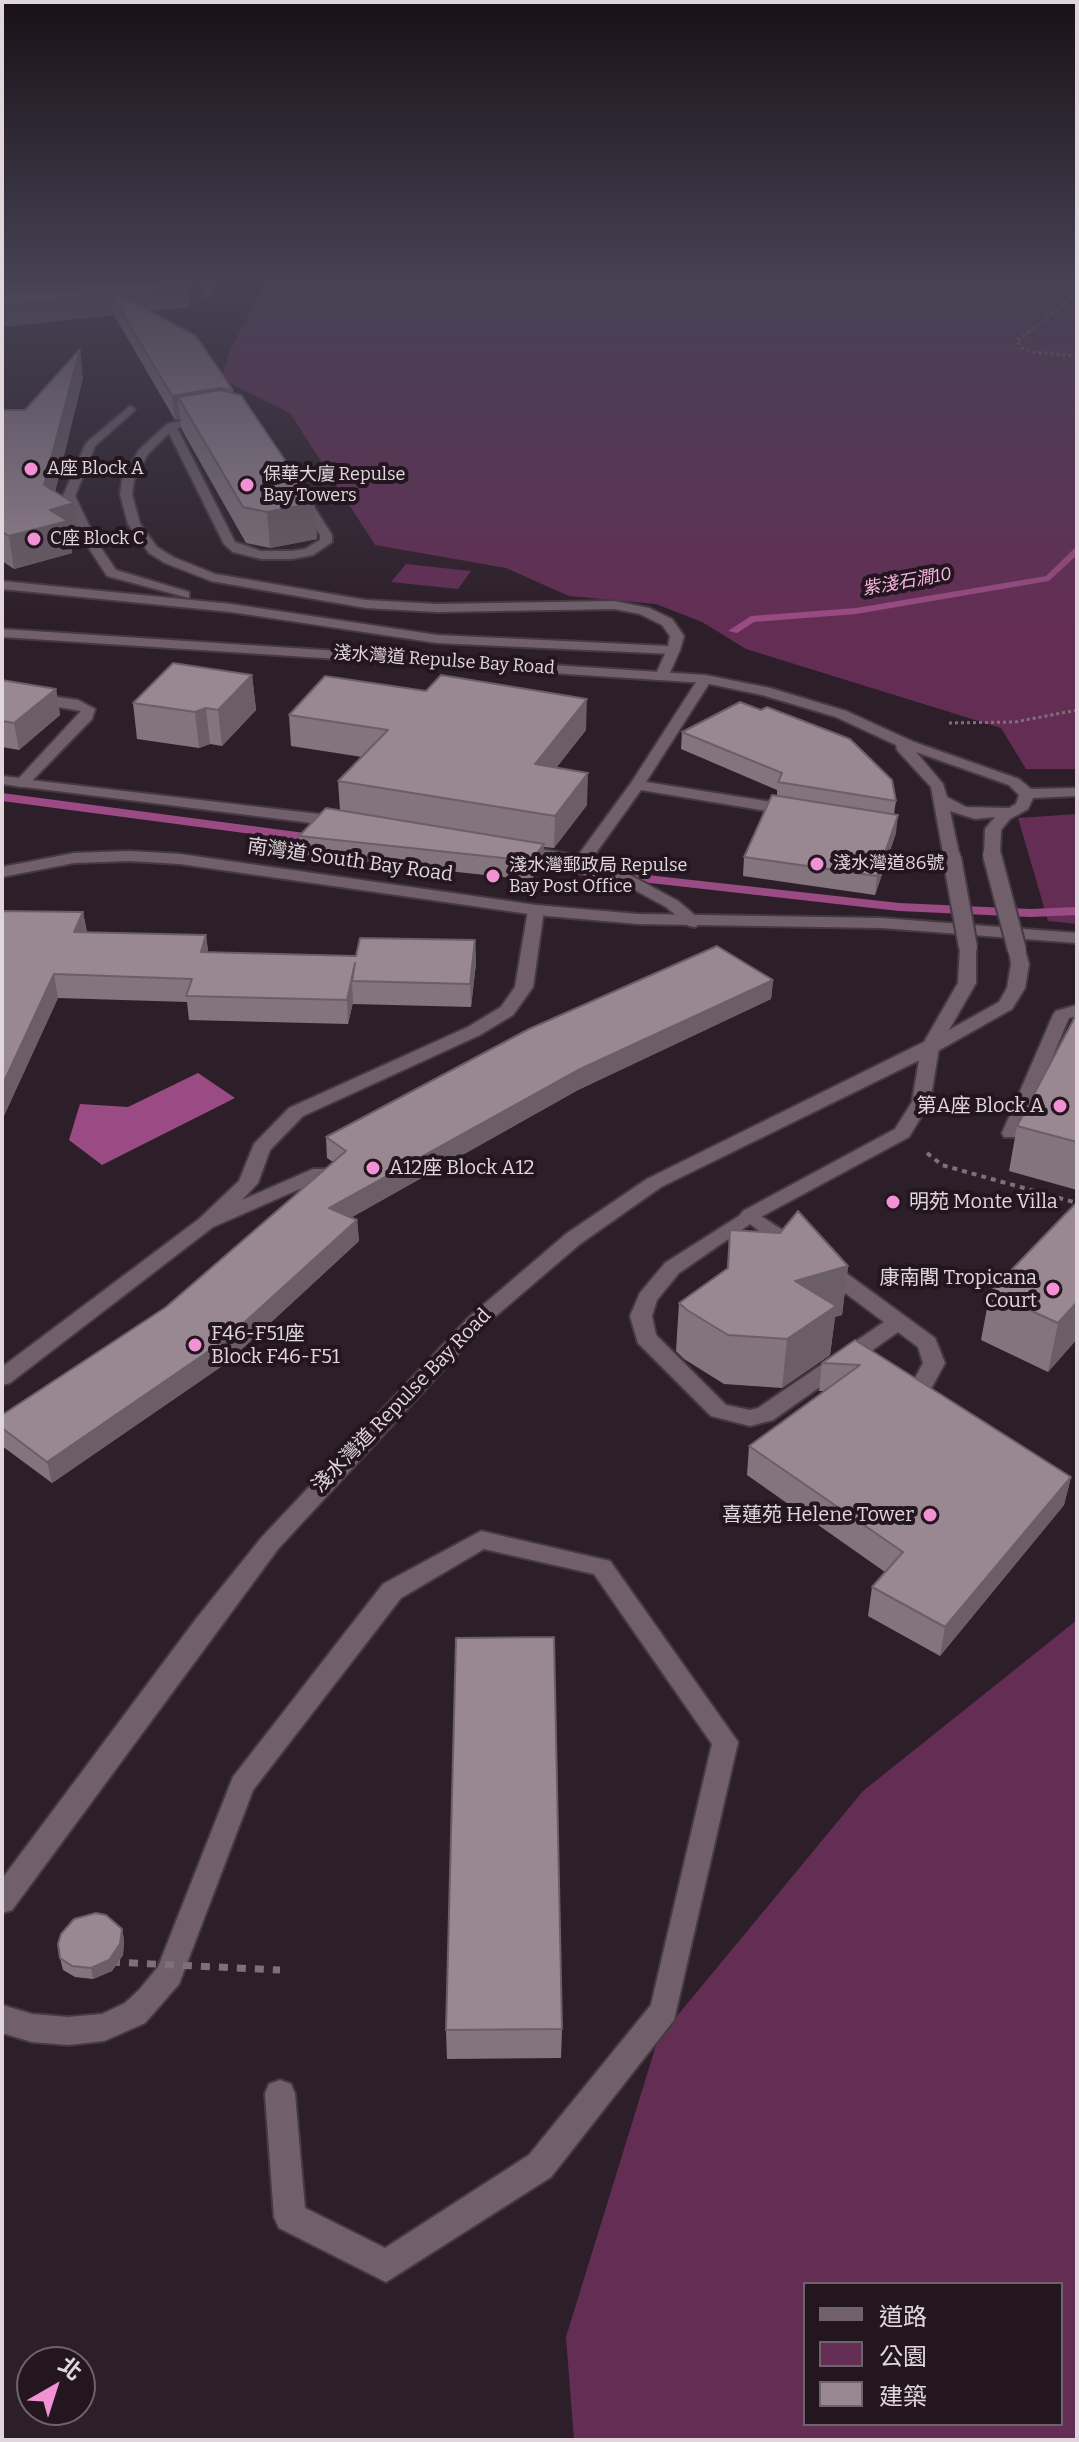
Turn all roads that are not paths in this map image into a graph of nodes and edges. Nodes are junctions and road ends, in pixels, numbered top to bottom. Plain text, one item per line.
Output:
1 (130, 409) dead end
2 (223, 417) edge
3 (171, 426) junction
4 (294, 483) edge
5 (2, 585) edge
6 (231, 608) junction
7 (2, 633) edge
8 (673, 650) junction
9 (663, 674) junction
10 (705, 679) junction
11 (2, 693) edge
12 (879, 731) junction
13 (1003, 777) junction
14 (2, 780) edge
15 (22, 783) junction
16 (637, 785) junction
17 (1077, 792) edge
18 (940, 793) junction
19 (1027, 794) junction
20 (1015, 811) junction
21 (805, 813) edge
22 (366, 825) edge
23 (505, 848) edge
24 (582, 861) junction
25 (2, 872) edge
26 (536, 910) junction
27 (695, 922) junction
28 (1077, 938) edge
29 (1077, 1010) edge
30 (930, 1048) junction
31 (1011, 1133) dead end
32 (320, 1173) edge
33 (750, 1215) junction
34 (206, 1223) junction
35 (900, 1321) junction
36 (2, 1378) edge
37 (924, 1382) edge
38 (2, 1901) edge
39 (2, 2019) edge
40 (280, 2094) dead end

1 - 6 main road
2 - 3 main road
3 - 4 main road
3 - 8 main road
5 - 6 main road
6 - 8 main road
7 - 9 main road, 淺水灣道 Repulse Bay Road
8 - 9 main road
9 - 10 main road, 淺水灣道 Repulse Bay Road
10 - 12 main road, 淺水灣道 Repulse Bay Road
10 - 16 main road
11 - 15 main road
12 - 13 main road, 淺水灣道 Repulse Bay Road
12 - 18 main road, 淺水灣道 Repulse Bay Road
13 - 18 main road
13 - 19 main road, 淺水灣道 Repulse Bay Road
14 - 15 main road
15 - 22 main road
16 - 21 main road
16 - 24 main road
17 - 19 main road
18 - 20 main road
18 - 30 main road, 淺水灣道 Repulse Bay Road, bridge
19 - 20 main road, 淺水灣道 Repulse Bay Road
20 - 30 main road, 淺水灣道 Repulse Bay Road, bridge
23 - 24 main road
24 - 27 main road
25 - 26 main road, 南灣道 South Bay Road
26 - 27 main road, 南灣道 South Bay Road
26 - 34 main road
27 - 28 main road, 南灣道 South Bay Road
29 - 31 main road
30 - 33 main road
30 - 38 main road, 淺水灣道 Repulse Bay Road
32 - 34 main road
33 - 35 main road
33 - 35 main road
34 - 36 main road
35 - 37 main road
39 - 40 main road

